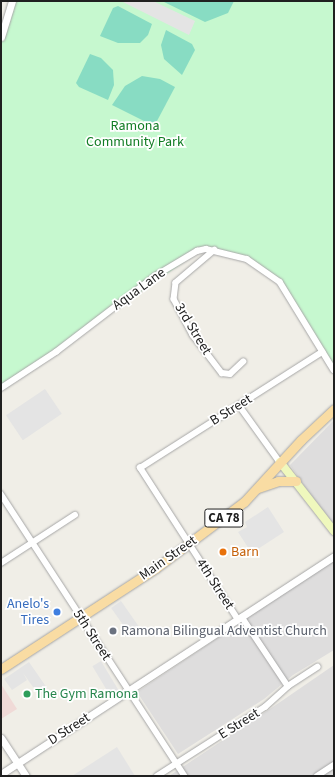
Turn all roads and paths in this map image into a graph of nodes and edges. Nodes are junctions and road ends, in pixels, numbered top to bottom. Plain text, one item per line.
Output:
1 (12, 1) edge
2 (1, 37) edge
3 (215, 250) junction
4 (322, 352) junction
5 (243, 362) dead end
6 (334, 370) edge
7 (1, 388) edge
8 (239, 405) junction
9 (334, 409) edge
10 (280, 462) junction
11 (140, 468) joint
12 (296, 480) junction
13 (257, 489) junction
14 (1, 494) edge
15 (75, 515) dead end
16 (334, 531) edge
17 (33, 543) junction
18 (189, 544) junction
19 (334, 556) edge
20 (1, 563) edge
21 (80, 616) junction
22 (240, 618) junction
23 (317, 667) dead end
24 (1, 669) edge
25 (288, 686) junction
26 (129, 691) junction
27 (1, 738) edge
28 (17, 763) junction
29 (176, 764) junction
30 (334, 765) edge
31 (1, 774) edge
32 (26, 776) edge
33 (157, 776) edge
34 (184, 776) edge
35 (316, 776) edge

1 - 2 street
3 - 4 street, Aqua Lane
3 - 5 street, 3rd Street
3 - 7 street, Aqua Lane
4 - 6 street, Aqua Lane
4 - 8 street, B Street
8 - 10 street
8 - 11 street, B Street
9 - 10 main road, Main Street / CA 78
10 - 12 main road
10 - 13 main road, Main Street / CA 78
11 - 18 street, 4th Street
12 - 13 main road
12 - 16 main road
13 - 18 main road, Main Street / CA 78
14 - 17 street, 5th Street
15 - 17 street
17 - 20 street
17 - 21 street, 5th Street
18 - 21 main road, Main Street / CA 78
18 - 22 street, 4th Street
19 - 22 street, D Street
21 - 24 main road, Main Street / CA 78
21 - 26 street, 5th Street
22 - 25 street, 4th Street
22 - 26 street, D Street
23 - 25 street, E Street
25 - 29 street, E Street
26 - 28 street, D Street
26 - 29 street, 5th Street
27 - 28 street
28 - 31 street, D Street
28 - 32 street
29 - 33 street, E Street
29 - 34 street, 5th Street
30 - 35 street

